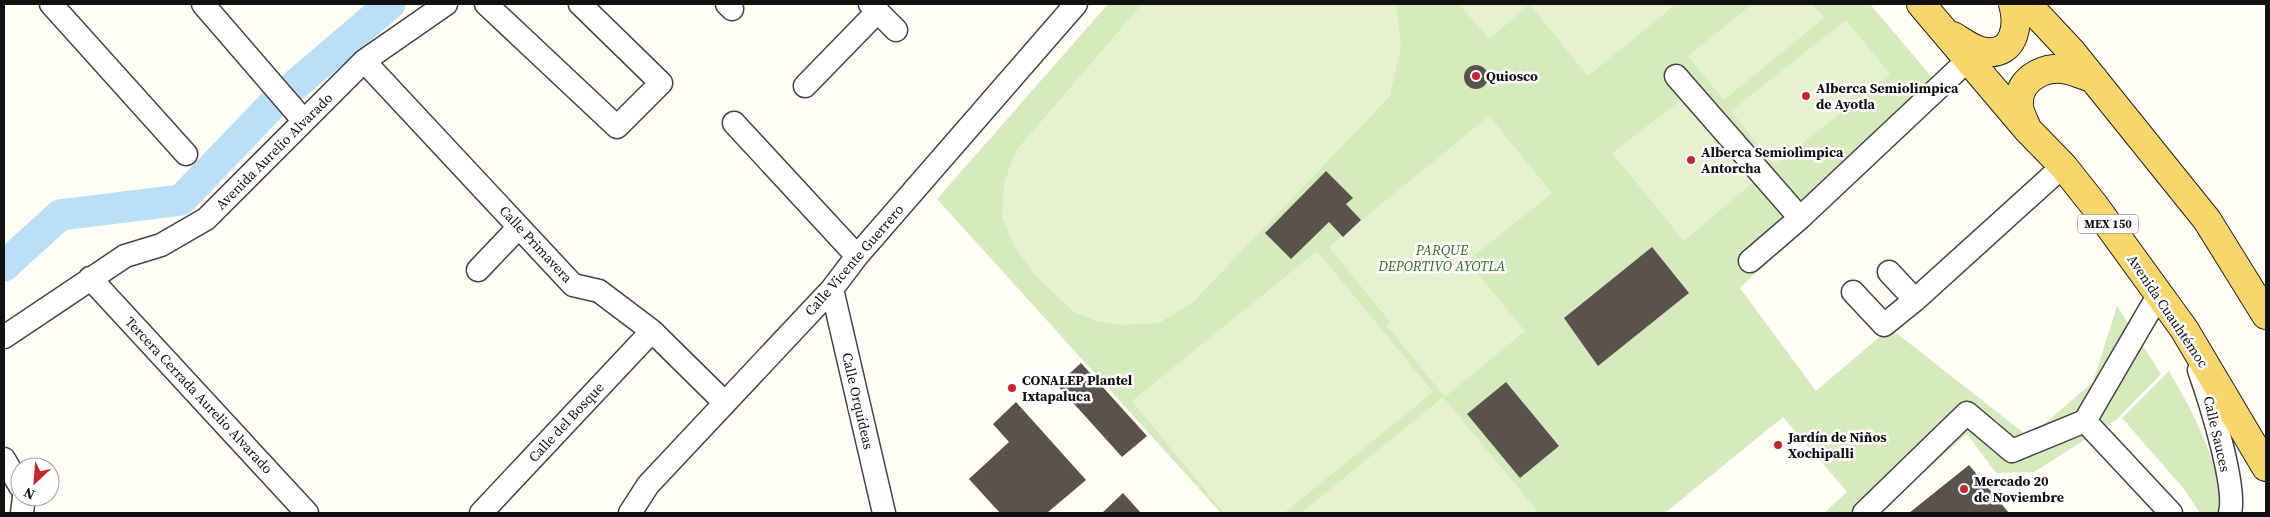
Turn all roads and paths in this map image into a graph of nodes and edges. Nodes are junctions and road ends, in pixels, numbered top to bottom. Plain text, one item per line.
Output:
1 (51, 4) edge
2 (203, 4) edge
3 (446, 4) edge
4 (486, 4) edge
5 (580, 4) edge
6 (1076, 4) edge
7 (1921, 4) edge
8 (2014, 4) edge
9 (2027, 4) edge
10 (874, 8) edge
11 (896, 30) dead end
12 (1941, 30) junction
13 (1968, 60) junction
14 (364, 61) junction
15 (1676, 76) dead end
16 (2094, 79) junction
17 (805, 86) dead end
18 (304, 121) junction
19 (734, 123) dead end
20 (2027, 129) junction
21 (186, 154) dead end
22 (2063, 166) junction
23 (1800, 218) junction
24 (519, 227) junction
25 (857, 256) junction
26 (1750, 261) dead end
27 (478, 270) dead end
28 (1890, 272) dead end
29 (90, 278) junction
30 (832, 289) junction
31 (1853, 292) dead end
32 (2159, 294) junction
33 (1915, 300) junction
34 (2266, 315) edge
35 (2184, 329) junction
36 (652, 331) junction
37 (4, 337) edge
38 (725, 404) junction
39 (2085, 422) junction
40 (2266, 467) edge
41 (296, 509) edge
42 (481, 513) edge
43 (630, 513) edge
44 (884, 513) edge
45 (1864, 513) edge
46 (2170, 513) edge
47 (2230, 513) edge

1 - 21 street
2 - 18 street
3 - 14 street, Avenida Aurelio Alvarado
4 - 5 street
6 - 25 street, Calle Vicente Guerrero
7 - 12 main road, Avenida Cuauhtémoc / MEX 150
8 - 12 main road
9 - 16 main road
10 - 11 street
10 - 17 street
12 - 13 main road, Avenida Cuauhtémoc / MEX 150
13 - 20 main road, Avenida Cuauhtémoc / MEX 150
13 - 23 street
14 - 18 street, Avenida Aurelio Alvarado
14 - 24 street, Calle Primavera
15 - 23 street
16 - 20 main road
16 - 34 main road
18 - 29 street, Avenida Aurelio Alvarado
19 - 25 street
20 - 22 main road, Avenida Cuauhtémoc / MEX 150
22 - 32 main road, Avenida Cuauhtémoc / MEX 150
22 - 33 street
23 - 26 street
24 - 27 street
24 - 36 street, Calle Primavera
25 - 30 street, Calle Vicente Guerrero
28 - 33 street
29 - 37 street, Avenida Aurelio Alvarado
29 - 41 street, Tercera Cerrada Aurelio Alvarado
30 - 38 street, Calle Vicente Guerrero
30 - 44 street, Calle Orquídeas
31 - 33 street
32 - 35 main road, Avenida Cuauhtémoc / MEX 150
32 - 39 street
35 - 40 main road, Avenida Cuauhtémoc / MEX 150
35 - 47 street, Calle Sauces
36 - 38 street, Calle Primavera
36 - 42 street, Calle del Bosque
38 - 43 street, Calle Vicente Guerrero
39 - 45 street
39 - 46 street

